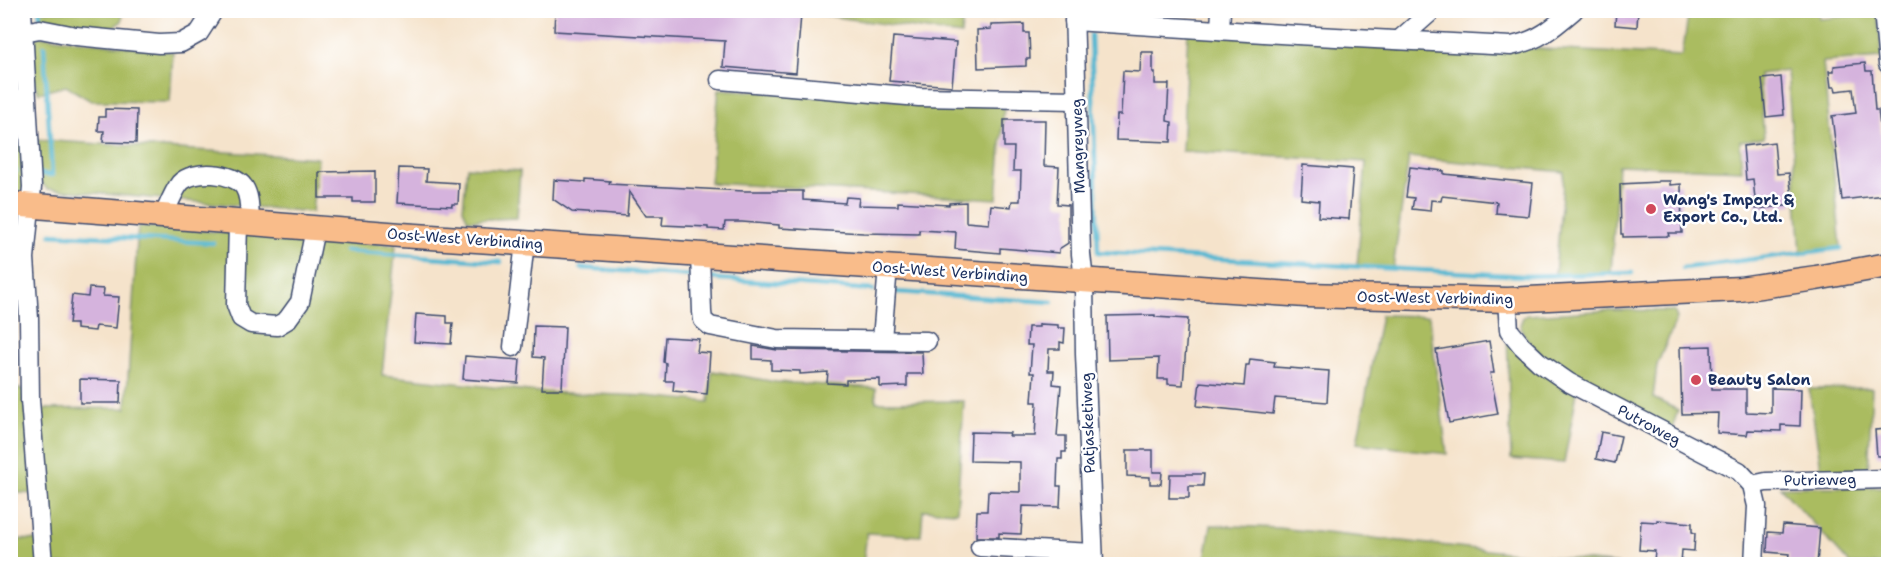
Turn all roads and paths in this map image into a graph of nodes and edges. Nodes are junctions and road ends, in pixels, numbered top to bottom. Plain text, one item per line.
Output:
1 (22, 10) edge
2 (1221, 10) edge
3 (1433, 10) edge
4 (1574, 10) edge
5 (1883, 10) edge
6 (212, 13) dead end
7 (1074, 16) edge
8 (1164, 18) edge
9 (1220, 30) junction
10 (23, 32) junction
11 (1399, 40) junction
12 (1888, 64) edge
13 (720, 80) dead end
14 (1076, 100) junction
15 (21, 204) edge
16 (163, 217) junction
17 (244, 223) junction
18 (315, 228) junction
19 (525, 242) junction
20 (700, 254) junction
21 (1888, 265) edge
22 (888, 267) junction
23 (1084, 281) junction
24 (1507, 300) junction
25 (882, 339) junction
26 (927, 341) dead end
27 (513, 347) dead end
28 (1888, 479) edge
29 (1752, 485) junction
30 (980, 548) dead end
31 (1094, 559) edge
32 (43, 564) edge
33 (1754, 564) edge

1 - 10 street
2 - 9 street
3 - 11 street
4 - 11 street
5 - 12 street
6 - 10 street
7 - 8 street
7 - 14 street, Mangreyweg
8 - 9 street
9 - 11 street
10 - 15 street
13 - 14 street
14 - 23 street, Mangreyweg
15 - 16 main road, Oost-West Verbinding
15 - 32 street
16 - 17 main road, Oost-West Verbinding
16 - 17 street
17 - 18 main road, Oost-West Verbinding
17 - 18 street
18 - 19 main road, Oost-West Verbinding
19 - 20 main road, Oost-West Verbinding
19 - 27 street
20 - 22 main road, Oost-West Verbinding
20 - 25 street
21 - 24 main road, Oost-West Verbinding
22 - 23 main road, Oost-West Verbinding
22 - 25 street
23 - 24 main road, Oost-West Verbinding
23 - 31 street, Patjasketiweg
24 - 29 street, Putroweg
25 - 26 street
28 - 29 street, Putrieweg
29 - 33 street
30 - 31 street

